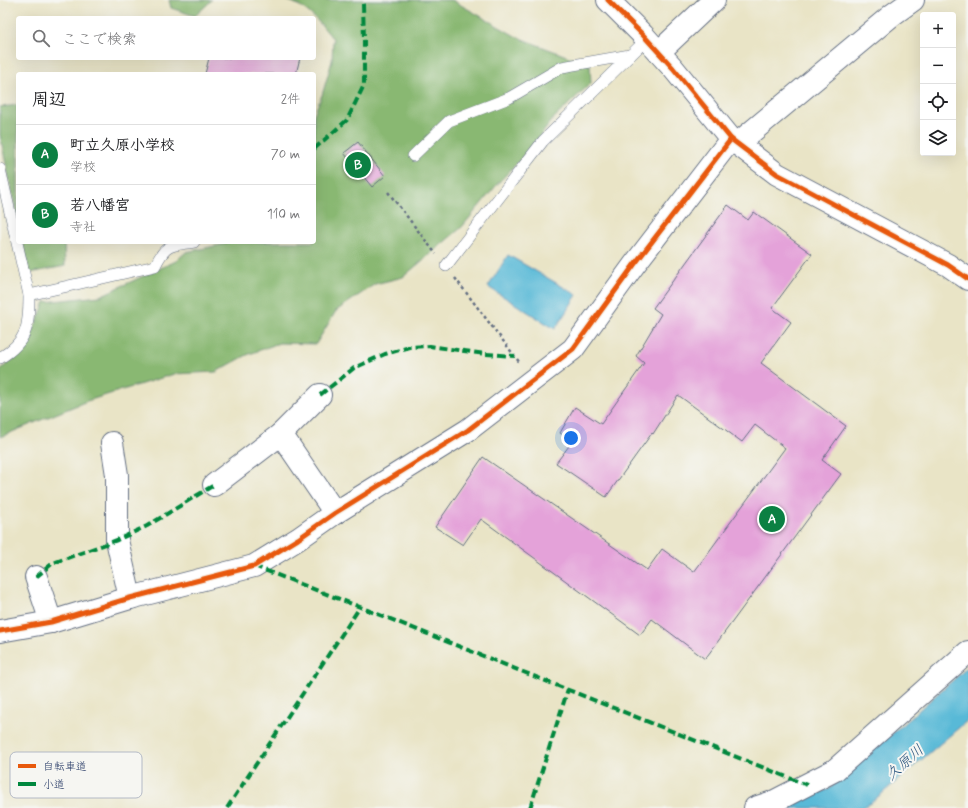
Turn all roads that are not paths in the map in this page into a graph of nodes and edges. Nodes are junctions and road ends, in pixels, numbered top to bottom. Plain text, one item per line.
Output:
1 (608, 0) edge
2 (691, 0) edge
3 (714, 0) edge
4 (913, 0) edge
5 (690, 23) junction
6 (653, 46) junction
7 (630, 56) junction
8 (734, 141) junction
9 (413, 156) dead end
10 (0, 169) edge
11 (16, 239) edge
12 (17, 244) edge
13 (184, 244) edge
14 (446, 266) road end
15 (968, 279) edge
16 (29, 295) junction
17 (0, 358) edge
18 (320, 395) dead end
19 (281, 434) junction
20 (112, 443) dead end
21 (214, 485) dead end
22 (335, 513) junction
23 (36, 578) dead end
24 (130, 598) junction
25 (51, 622) junction
26 (0, 631) edge
27 (968, 652) edge
28 (756, 808) edge

1 - 6 street
2 - 5 street
3 - 5 street
4 - 8 street
5 - 6 street
6 - 7 lane
6 - 8 street
7 - 9 lane
7 - 14 lane
8 - 15 street
8 - 22 street
10 - 11 lane
12 - 16 lane
13 - 16 lane
16 - 17 lane
18 - 19 street
19 - 21 street
19 - 22 street
20 - 24 street
22 - 24 street
23 - 25 street
24 - 25 street
25 - 26 street
27 - 28 street

